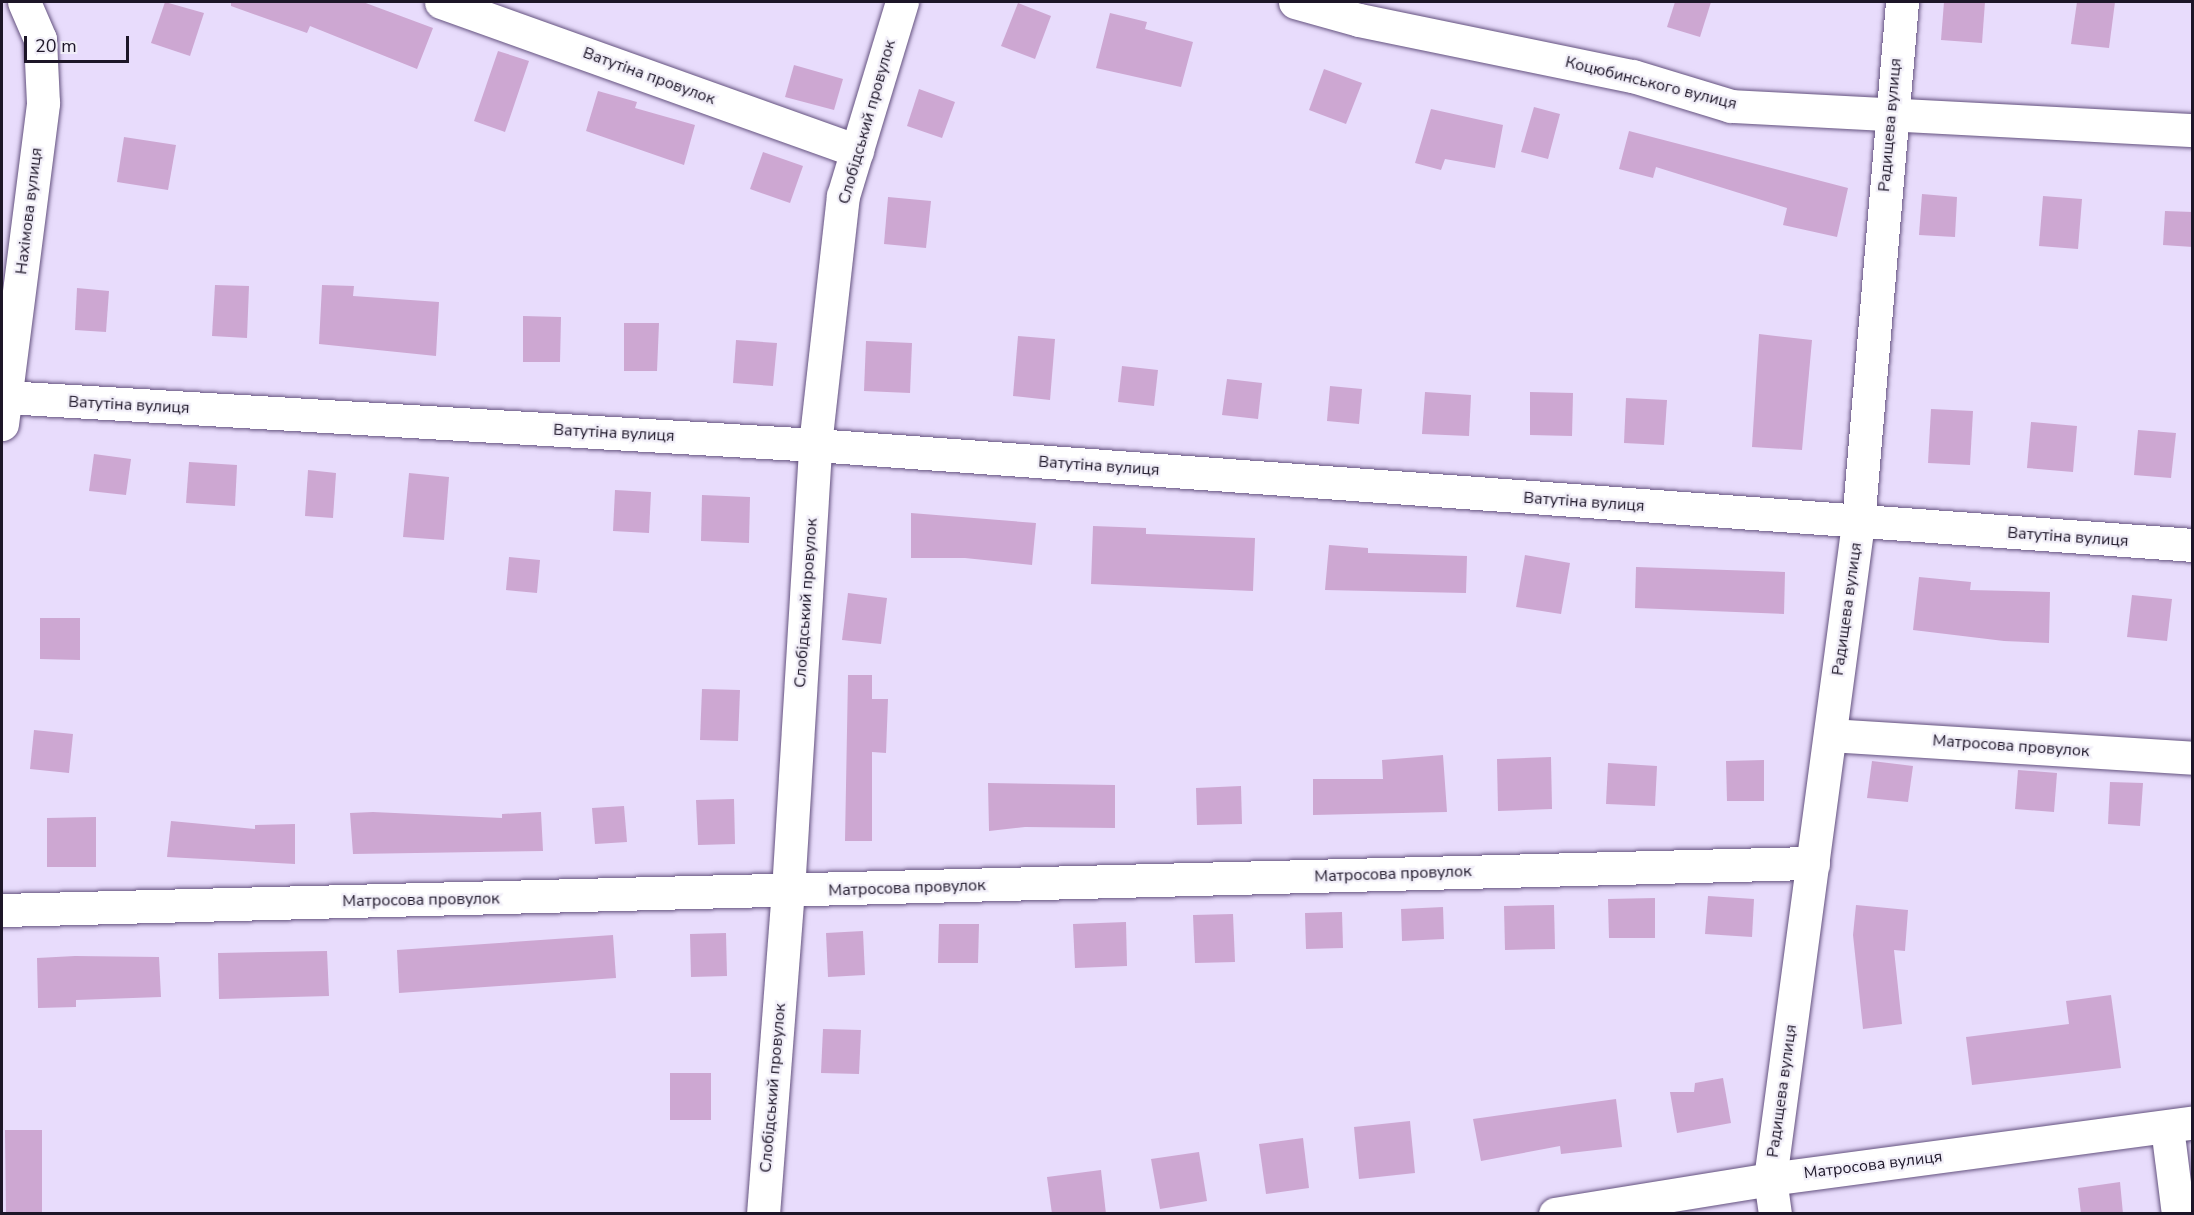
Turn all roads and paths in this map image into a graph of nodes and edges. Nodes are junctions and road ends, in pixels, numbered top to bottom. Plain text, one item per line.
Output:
1 (24, 2) edge
2 (441, 2) edge
3 (902, 2) edge
4 (1294, 2) edge
5 (1902, 2) edge
6 (1890, 115) junction
7 (2193, 130) edge
8 (857, 150) junction
9 (3, 411) edge
10 (815, 445) junction
11 (1858, 523) junction
12 (2193, 545) edge
13 (1830, 735) junction
14 (2193, 758) edge
15 (1813, 863) junction
16 (788, 891) junction
17 (2, 910) edge
18 (2180, 1125) edge
19 (1770, 1179) junction
20 (763, 1214) edge
21 (1554, 1214) edge
22 (1774, 1214) edge
23 (2178, 1214) edge

1 - 9 street, Нахімова вулиця
2 - 8 street, Ватутіна провулок
3 - 8 street, Слобідський провулок
4 - 6 street, Коцюбинського вулиця
5 - 6 street, Радищева вулиця
6 - 7 street, Коцюбинського вулиця
6 - 11 street, Радищева вулиця
8 - 10 street, Слобідський провулок
9 - 10 street, Ватутіна вулиця
10 - 11 street, Ватутіна вулиця
10 - 16 street, Слобідський провулок
11 - 12 street, Ватутіна вулиця
11 - 13 street, Радищева вулиця
13 - 14 street, Матросова провулок
13 - 15 street, Радищева вулиця
15 - 16 street, Матросова провулок
15 - 19 street, Радищева вулиця
16 - 17 street, Матросова провулок
16 - 20 street, Слобідський провулок
18 - 19 street, Матросова вулиця
18 - 23 street
19 - 21 street, Матросова вулиця
19 - 22 street, Радищева вулиця

